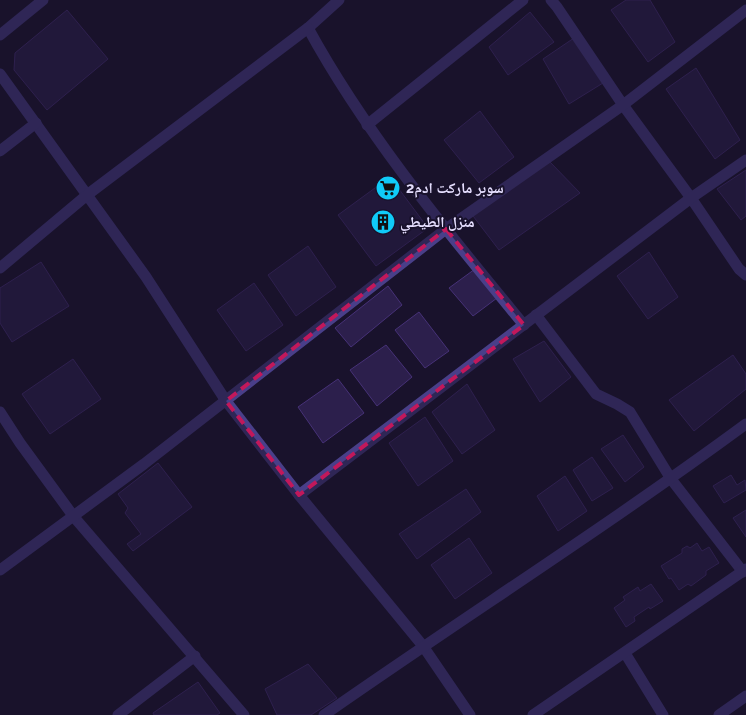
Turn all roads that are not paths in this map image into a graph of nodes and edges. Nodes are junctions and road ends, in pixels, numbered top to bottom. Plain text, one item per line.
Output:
1 (44, 0) edge
2 (339, 0) edge
3 (523, 0) edge
4 (551, 0) edge
5 (746, 10) edge
6 (308, 28) junction
7 (0, 35) edge
8 (0, 74) edge
9 (623, 105) junction
10 (36, 123) junction
11 (367, 124) junction
12 (0, 151) edge
13 (746, 160) edge
14 (87, 195) junction
15 (691, 198) junction
16 (446, 229) junction
17 (0, 268) edge
18 (746, 275) edge
19 (536, 315) junction
20 (524, 324) junction
21 (226, 401) junction
22 (0, 412) edge
23 (746, 424) edge
24 (671, 480) junction
25 (299, 495) junction
26 (74, 517) junction
27 (0, 570) edge
28 (744, 571) edge
29 (423, 646) junction
30 (625, 653) junction
31 (195, 656) junction
32 (746, 696) edge
33 (118, 715) edge
34 (244, 715) edge
35 (324, 715) edge
36 (470, 715) edge
37 (533, 715) edge
38 (663, 715) edge
39 (719, 715) edge

1 - 7 street
2 - 6 street
3 - 11 street
4 - 9 street
5 - 9 street
6 - 11 street
6 - 14 street
8 - 10 street
9 - 15 street
9 - 16 street
10 - 12 street
10 - 14 street
11 - 16 street
13 - 15 street
14 - 17 street
14 - 21 street
15 - 18 street
15 - 19 street
16 - 20 street
16 - 21 street
19 - 20 street
19 - 24 street
20 - 25 street
21 - 25 street
21 - 26 street
22 - 26 street
23 - 24 street
24 - 28 street
24 - 29 street
25 - 29 street
26 - 27 street
26 - 31 street
28 - 30 street
29 - 35 street
29 - 36 street
30 - 37 street
30 - 38 street
31 - 33 street
31 - 34 street
32 - 39 street

